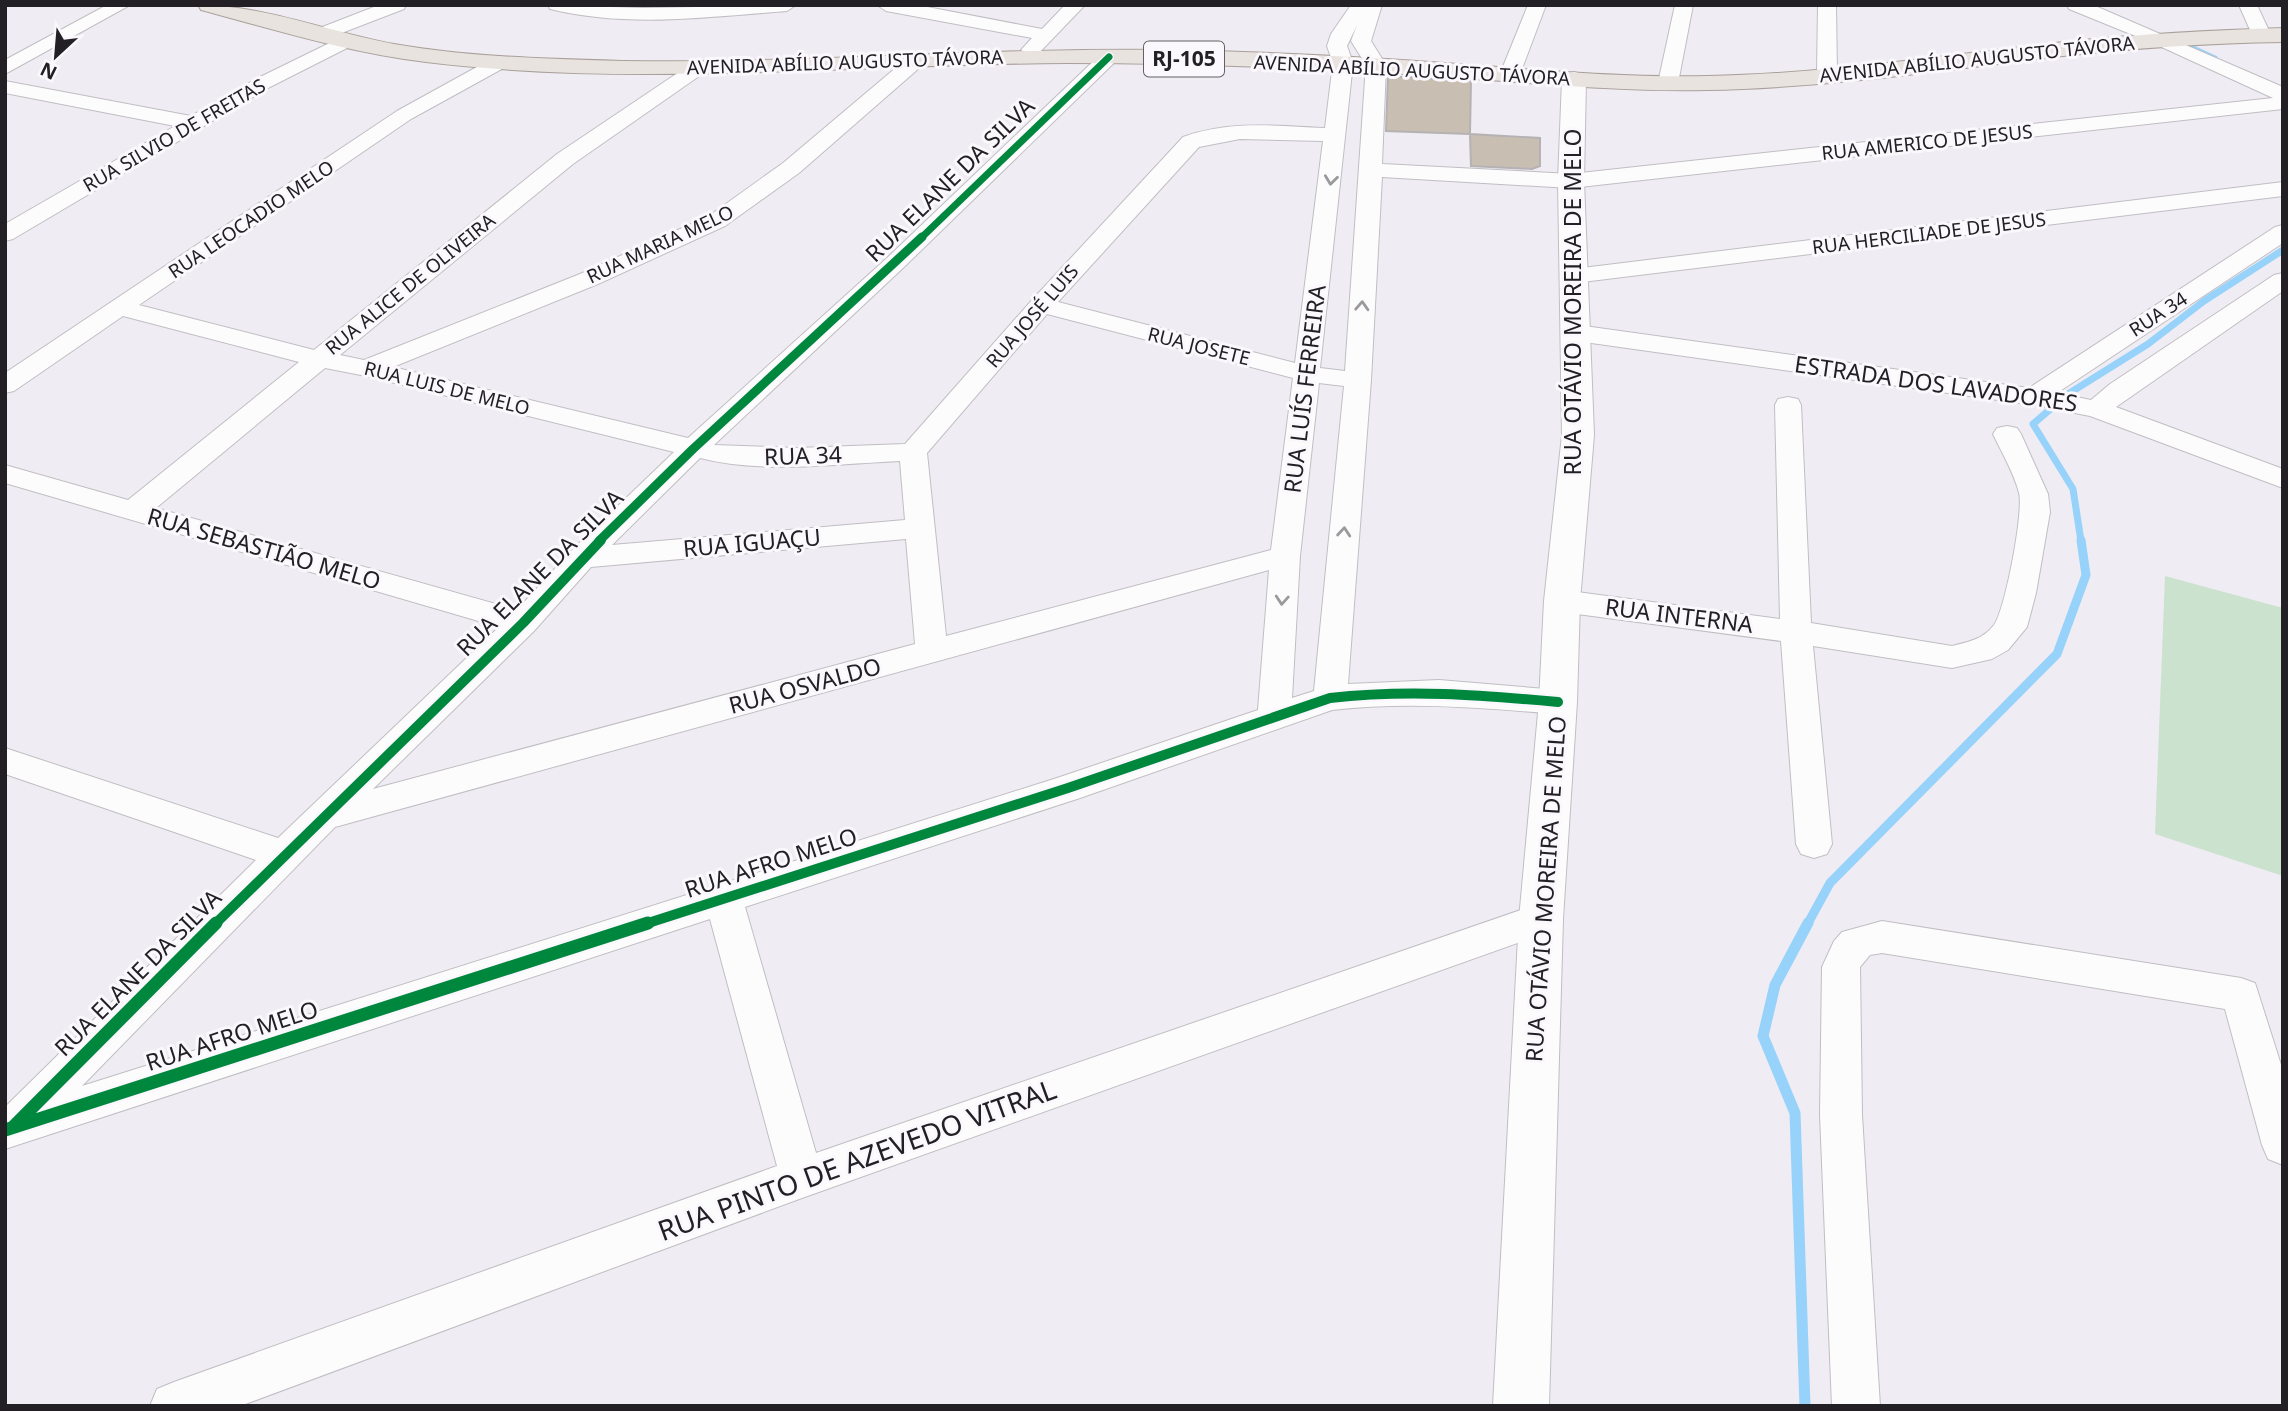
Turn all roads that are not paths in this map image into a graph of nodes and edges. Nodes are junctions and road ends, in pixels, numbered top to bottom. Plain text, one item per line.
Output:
1 (121, 5) edge
2 (209, 5) edge
3 (397, 5) edge
4 (558, 5) edge
5 (787, 5) edge
6 (886, 5) edge
7 (1076, 5) edge
8 (1361, 5) edge
9 (1373, 5) edge
10 (1537, 5) edge
11 (1684, 5) edge
12 (1827, 5) edge
13 (2076, 5) edge
14 (2110, 5) edge
15 (2248, 5) edge
16 (319, 35) junction
17 (1045, 35) junction
18 (2272, 35) edge
19 (2181, 38) junction
20 (346, 41) junction
21 (1025, 57) junction
22 (1109, 57) junction
23 (2250, 58) dead end
24 (918, 59) junction
25 (502, 61) junction
26 (1343, 63) junction
27 (1376, 65) junction
28 (5, 68) edge
29 (698, 68) junction
30 (1510, 75) junction
31 (1827, 75) junction
32 (1574, 79) junction
33 (1668, 83) junction
34 (5, 87) edge
35 (2283, 95) edge
36 (2283, 103) edge
37 (194, 123) junction
38 (1334, 141) junction
39 (1371, 160) junction
40 (1571, 181) junction
41 (2281, 191) edge
42 (11, 226) edge
43 (2283, 232) edge
44 (1574, 276) junction
45 (2283, 279) edge
46 (1041, 305) junction
47 (120, 308) junction
48 (1577, 333) junction
49 (317, 359) junction
50 (366, 368) junction
51 (1307, 374) junction
52 (1358, 380) junction
53 (5, 385) edge
54 (2041, 398) junction
55 (1788, 405) dead end
56 (2092, 408) junction
57 (2007, 434) dead end
58 (693, 449) junction
59 (913, 452) junction
60 (5, 474) edge
61 (2283, 479) edge
62 (132, 512) junction
63 (921, 528) junction
64 (1285, 556) junction
65 (582, 558) junction
66 (1562, 601) junction
67 (523, 623) junction
68 (1796, 632) junction
69 (932, 651) junction
70 (1330, 698) junction
71 (1558, 702) junction
72 (1274, 716) junction
73 (5, 761) edge
74 (324, 815) junction
75 (1814, 844) dead end
76 (285, 855) junction
77 (724, 900) junction
78 (1541, 919) junction
79 (8, 1130) edge
80 (2283, 1145) edge
81 (802, 1178) junction
82 (1516, 1403) edge
83 (174, 1406) edge
84 (1856, 1406) edge

1 - 28 street
2 - 16 main road, AVENIDA ABÍLIO AUGUSTO TÁVORA / RJ-105
3 - 16 street
4 - 5 street
6 - 17 street
7 - 17 street
8 - 26 street, RUA LUÍS FERREIRA
9 - 27 street
10 - 30 street
11 - 33 street
12 - 31 street
13 - 19 street
14 - 19 street
15 - 18 street
16 - 20 main road, AVENIDA ABÍLIO AUGUSTO TÁVORA / RJ-105
17 - 21 street
18 - 19 main road, AVENIDA ABÍLIO AUGUSTO TÁVORA / RJ-105
19 - 23 street
19 - 31 main road, AVENIDA ABÍLIO AUGUSTO TÁVORA / RJ-105
19 - 35 street
20 - 25 main road, AVENIDA ABÍLIO AUGUSTO TÁVORA / RJ-105
20 - 37 street, RUA SILVIO DE FREITAS
21 - 22 main road, AVENIDA ABÍLIO AUGUSTO TÁVORA / RJ-105
21 - 24 main road, AVENIDA ABÍLIO AUGUSTO TÁVORA / RJ-105
22 - 26 main road, AVENIDA ABÍLIO AUGUSTO TÁVORA / RJ-105
22 - 58 street, RUA ELANE DA SILVA
24 - 29 main road, AVENIDA ABÍLIO AUGUSTO TÁVORA / RJ-105
24 - 50 street, RUA MARIA MELO
25 - 29 main road, AVENIDA ABÍLIO AUGUSTO TÁVORA / RJ-105
25 - 47 street, RUA LEOCADIO MELO
26 - 27 main road, AVENIDA ABÍLIO AUGUSTO TÁVORA / RJ-105
26 - 38 street, RUA LUÍS FERREIRA
27 - 30 main road, AVENIDA ABÍLIO AUGUSTO TÁVORA / RJ-105
27 - 39 street, RUA LUÍS FERREIRA
29 - 49 street, RUA ALICE DE OLIVEIRA
30 - 32 main road, AVENIDA ABÍLIO AUGUSTO TÁVORA / RJ-105
31 - 33 main road, AVENIDA ABÍLIO AUGUSTO TÁVORA / RJ-105
32 - 33 main road, AVENIDA ABÍLIO AUGUSTO TÁVORA / RJ-105
32 - 40 street, RUA OTÁVIO MOREIRA DE MELO
34 - 37 street
36 - 40 street, RUA AMERICO DE JESUS
37 - 42 street, RUA SILVIO DE FREITAS
38 - 39 street, RUA JOSÉ LUIS
38 - 46 street, RUA JOSÉ LUIS
38 -> 51 street, RUA LUÍS FERREIRA
39 - 40 street, RUA AMERICO DE JESUS
52 -> 39 street, RUA LUÍS FERREIRA
40 - 44 street, RUA OTÁVIO MOREIRA DE MELO
41 - 44 street, RUA HERCILIADE DE JESUS
43 - 54 street, RUA 34
44 - 48 street, RUA OTÁVIO MOREIRA DE MELO
45 - 56 street
46 - 51 street, RUA JOSETE
46 - 59 street, RUA JOSÉ LUIS
47 - 49 street, RUA LUIS DE MELO
47 - 53 street, RUA LEOCADIO MELO
48 - 54 street, ESTRADA DOS LAVADORES
48 - 66 street, RUA OTÁVIO MOREIRA DE MELO
49 - 50 street, RUA LUIS DE MELO
49 - 62 street, RUA ALICE DE OLIVEIRA
50 - 58 street, RUA LUIS DE MELO
51 - 52 street, RUA JOSETE
51 - 64 street, RUA LUÍS FERREIRA
70 -> 52 street, RUA LUÍS FERREIRA
54 - 56 street, ESTRADA DOS LAVADORES
55 - 68 street
56 - 61 street, ESTRADA DOS LAVADORES
57 - 68 street, RUA INTERNA
58 - 59 street, RUA 34
58 - 65 street, RUA ELANE DA SILVA
59 - 63 street
60 - 62 street, RUA SEBASTIÃO MELO
62 - 67 street, RUA SEBASTIÃO MELO
63 - 65 street, RUA IGUAÇU
63 - 69 street
64 - 69 street, RUA OSVALDO
64 -> 72 street, RUA LUÍS FERREIRA
65 - 67 street, RUA ELANE DA SILVA
66 - 68 street, RUA INTERNA
66 - 71 street, RUA OTÁVIO MOREIRA DE MELO
67 - 74 street, RUA ELANE DA SILVA
68 - 75 street
69 - 74 street, RUA OSVALDO
70 - 71 street, RUA AFRO MELO
70 - 72 street, RUA AFRO MELO
71 - 78 street, RUA OTÁVIO MOREIRA DE MELO
72 - 77 street, RUA AFRO MELO
73 - 76 street
74 - 76 street, RUA ELANE DA SILVA
76 - 79 street, RUA ELANE DA SILVA
77 - 79 street, RUA AFRO MELO
77 - 81 street
78 - 81 street, RUA PINTO DE AZEVEDO VITRAL
78 - 82 street, RUA OTÁVIO MOREIRA DE MELO
80 - 84 street
81 - 83 street, RUA PINTO DE AZEVEDO VITRAL

